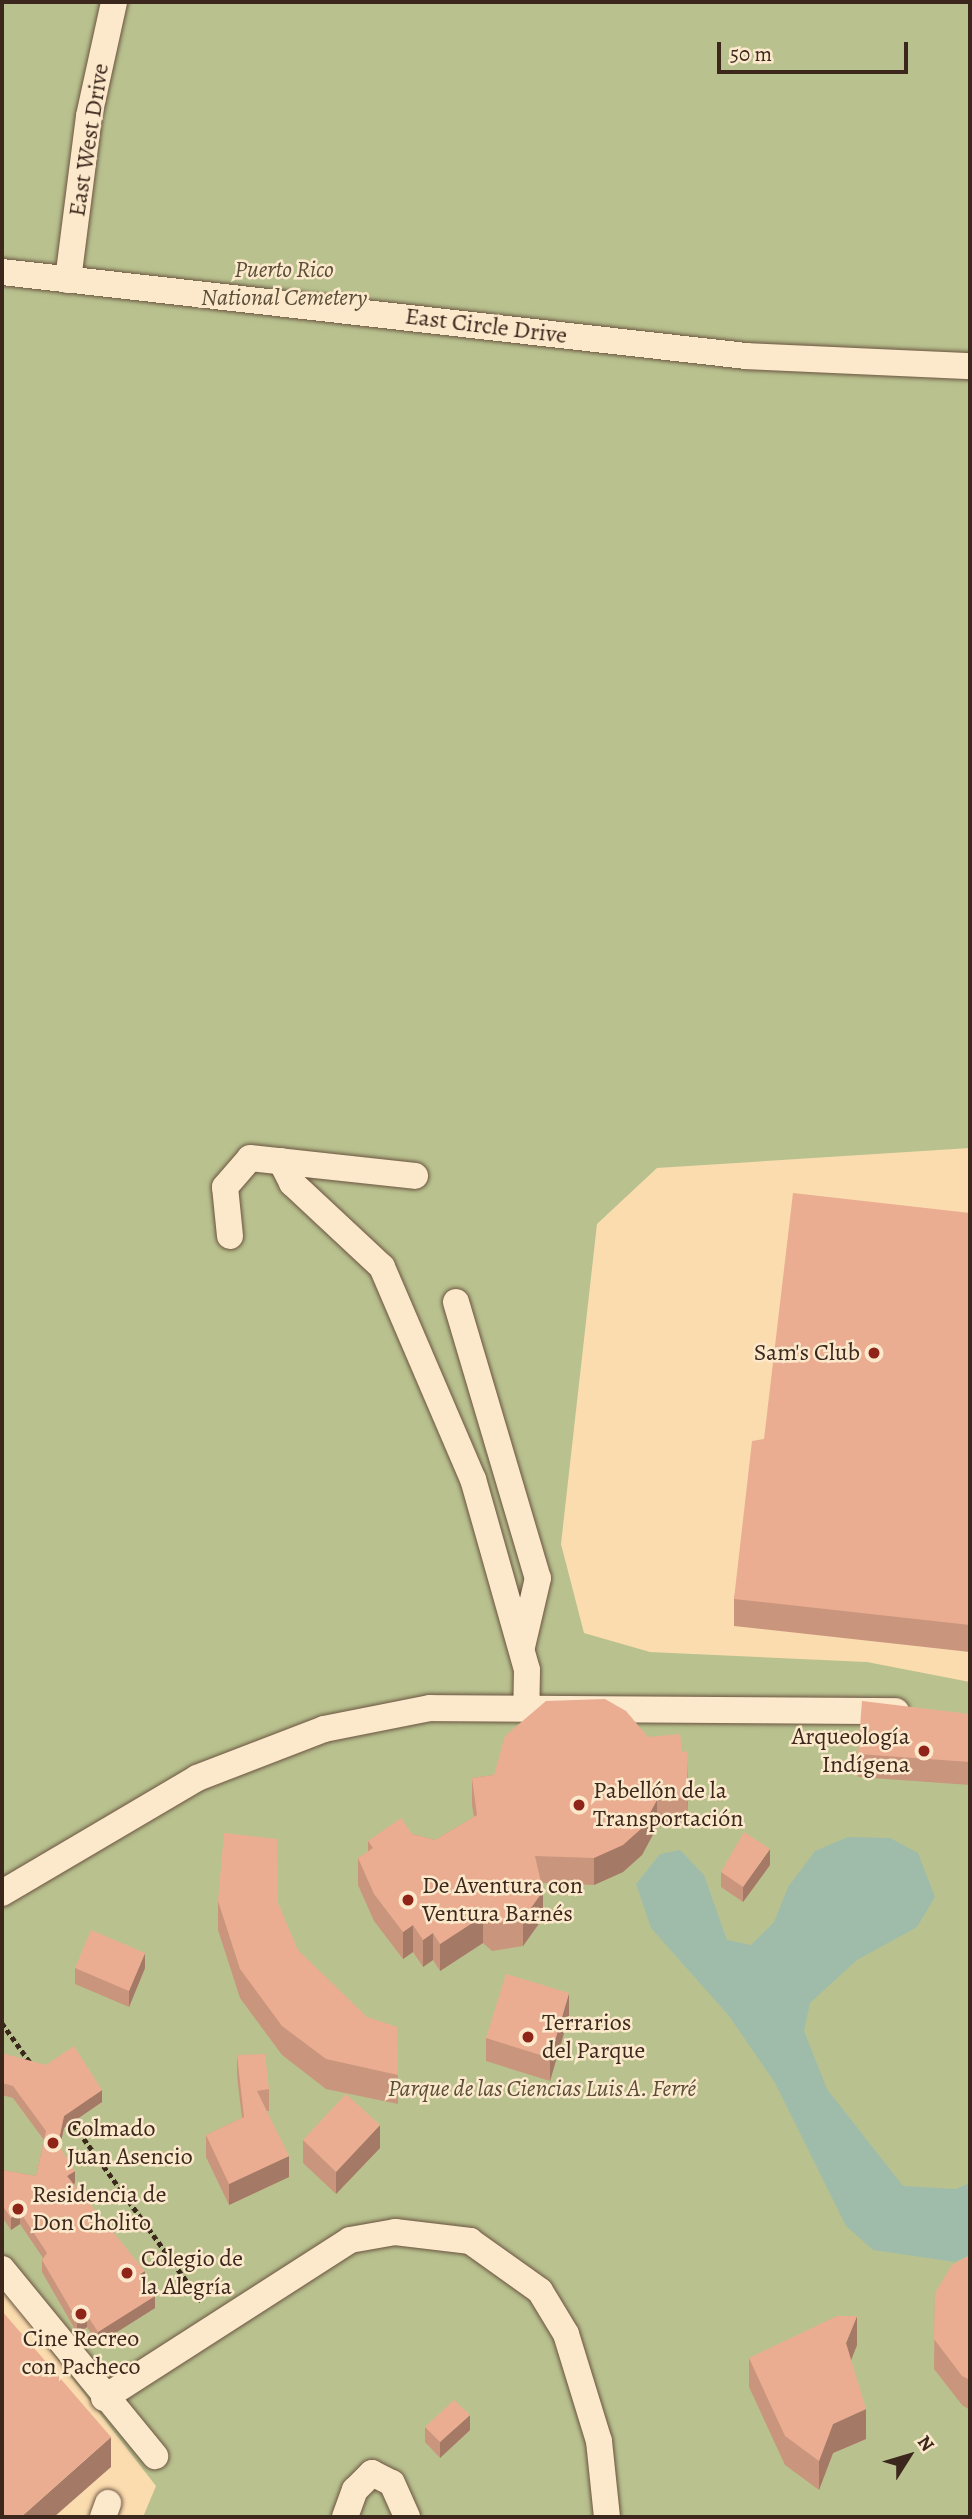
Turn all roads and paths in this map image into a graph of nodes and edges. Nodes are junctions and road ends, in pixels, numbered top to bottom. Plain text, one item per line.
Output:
1 (114, 2) edge
2 (2, 272) edge
3 (68, 279) junction
4 (970, 366) edge
5 (281, 1161) junction
6 (415, 1176) dead end
7 (230, 1236) dead end
8 (456, 1302) dead end
9 (522, 1648) junction
10 (526, 1709) junction
11 (919, 1714) edge
12 (2, 1893) edge
13 (2, 2023) edge
14 (41, 2078) edge
15 (65, 2112) edge
16 (2, 2269) edge
17 (215, 2322) junction
18 (104, 2398) junction
19 (155, 2456) dead end
20 (345, 2517) edge
21 (407, 2517) edge
22 (607, 2517) edge

1 - 3 street, East West Drive
2 - 3 street, East Circle Drive
3 - 4 street, East Circle Drive
5 - 6 street
5 - 7 street
5 - 9 street
8 - 9 street
9 - 10 street
10 - 11 street
10 - 12 street
13 - 14 path
15 - 17 path
16 - 18 street
17 - 18 street
17 - 22 street
18 - 19 street
20 - 21 street

